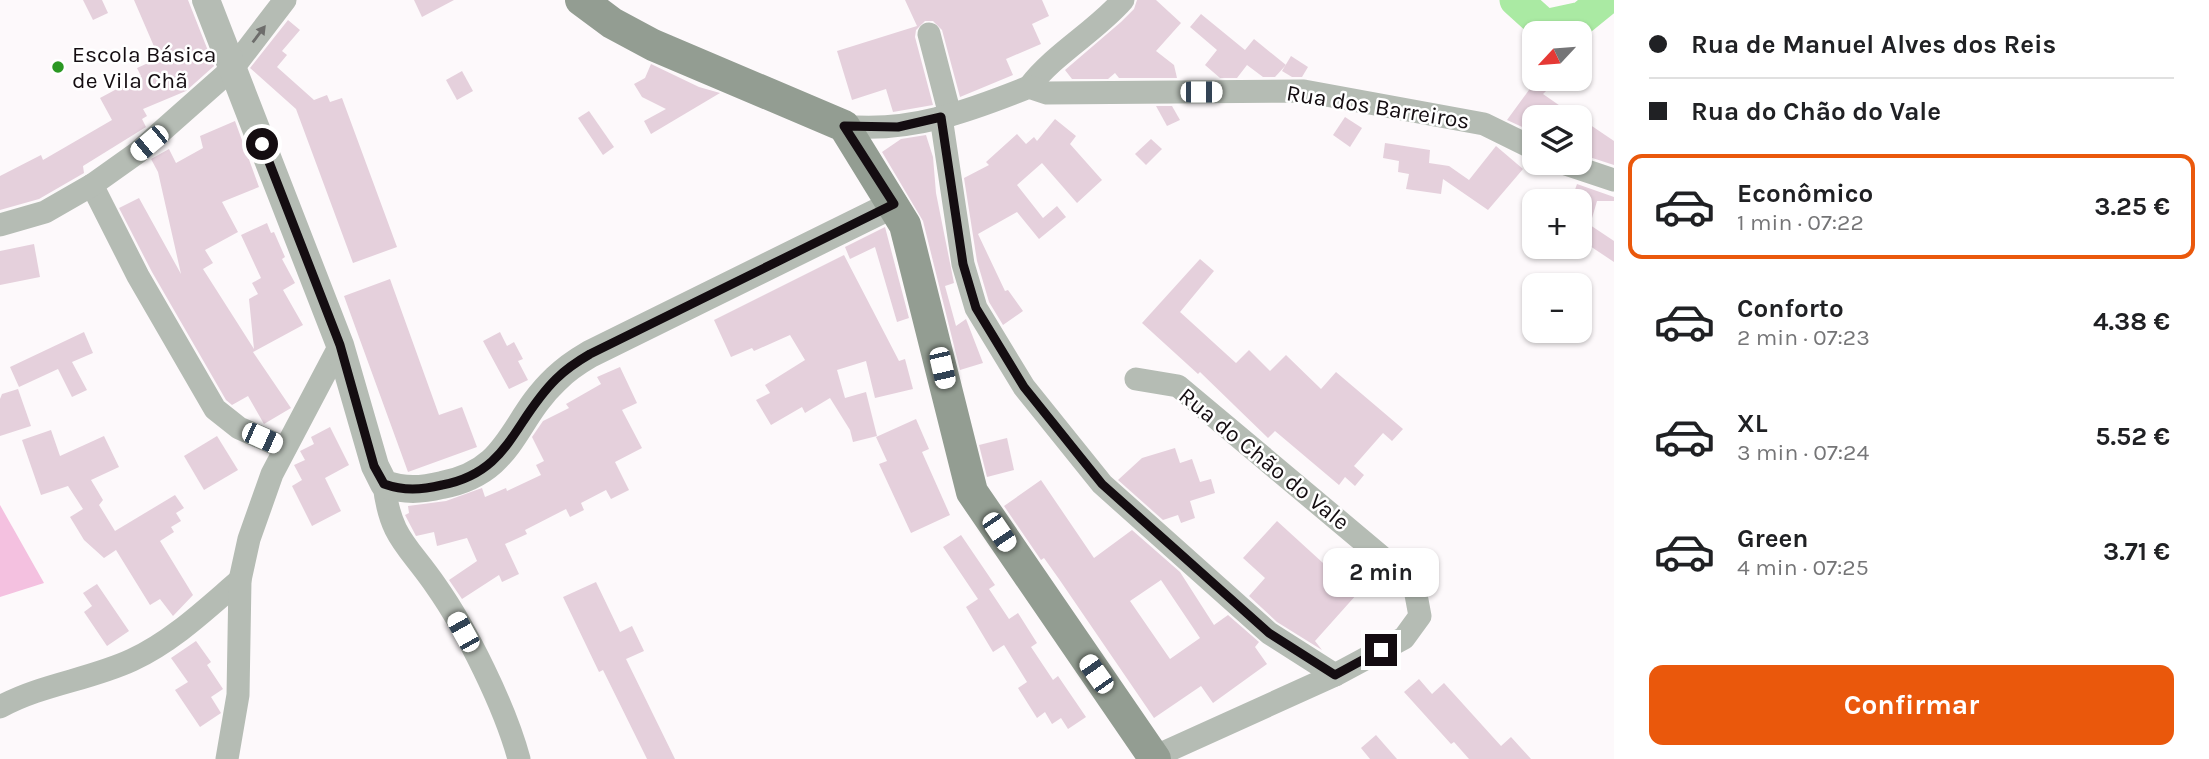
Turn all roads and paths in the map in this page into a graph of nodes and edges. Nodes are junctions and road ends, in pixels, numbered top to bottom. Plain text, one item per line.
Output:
1 (206, 0) edge
2 (285, 0) edge
3 (581, 0) edge
4 (1123, 0) edge
5 (929, 34) dead end
6 (233, 68) junction
7 (1029, 87) junction
8 (945, 116) junction
9 (844, 126) junction
10 (1522, 143) edge
11 (1592, 173) edge
12 (1614, 180) edge
13 (92, 185) junction
14 (894, 204) junction
15 (0, 225) edge
16 (340, 345) junction
17 (1136, 379) dead end
18 (285, 448) junction
19 (384, 484) junction
20 (240, 580) junction
21 (1335, 675) junction
22 (0, 707) edge
23 (1155, 758) edge
24 (227, 759) edge
25 (519, 759) edge

1 - 6 street
6 -> 2 street
3 - 9 main road
4 - 7 street
5 - 8 street
6 - 13 street
6 - 16 street
7 - 8 street
7 - 10 street, Rua dos Barreiros
8 - 9 street
8 - 21 street
9 - 14 main road
11 - 12 street
13 - 15 street
13 - 18 street
14 - 19 street
14 - 23 main road
16 - 18 street
16 - 19 street
17 - 21 street, Rua do Chão do Vale
18 - 20 street
19 - 25 street
20 - 22 street
20 - 24 street
21 - 23 street, Rua do Chão do Vale

